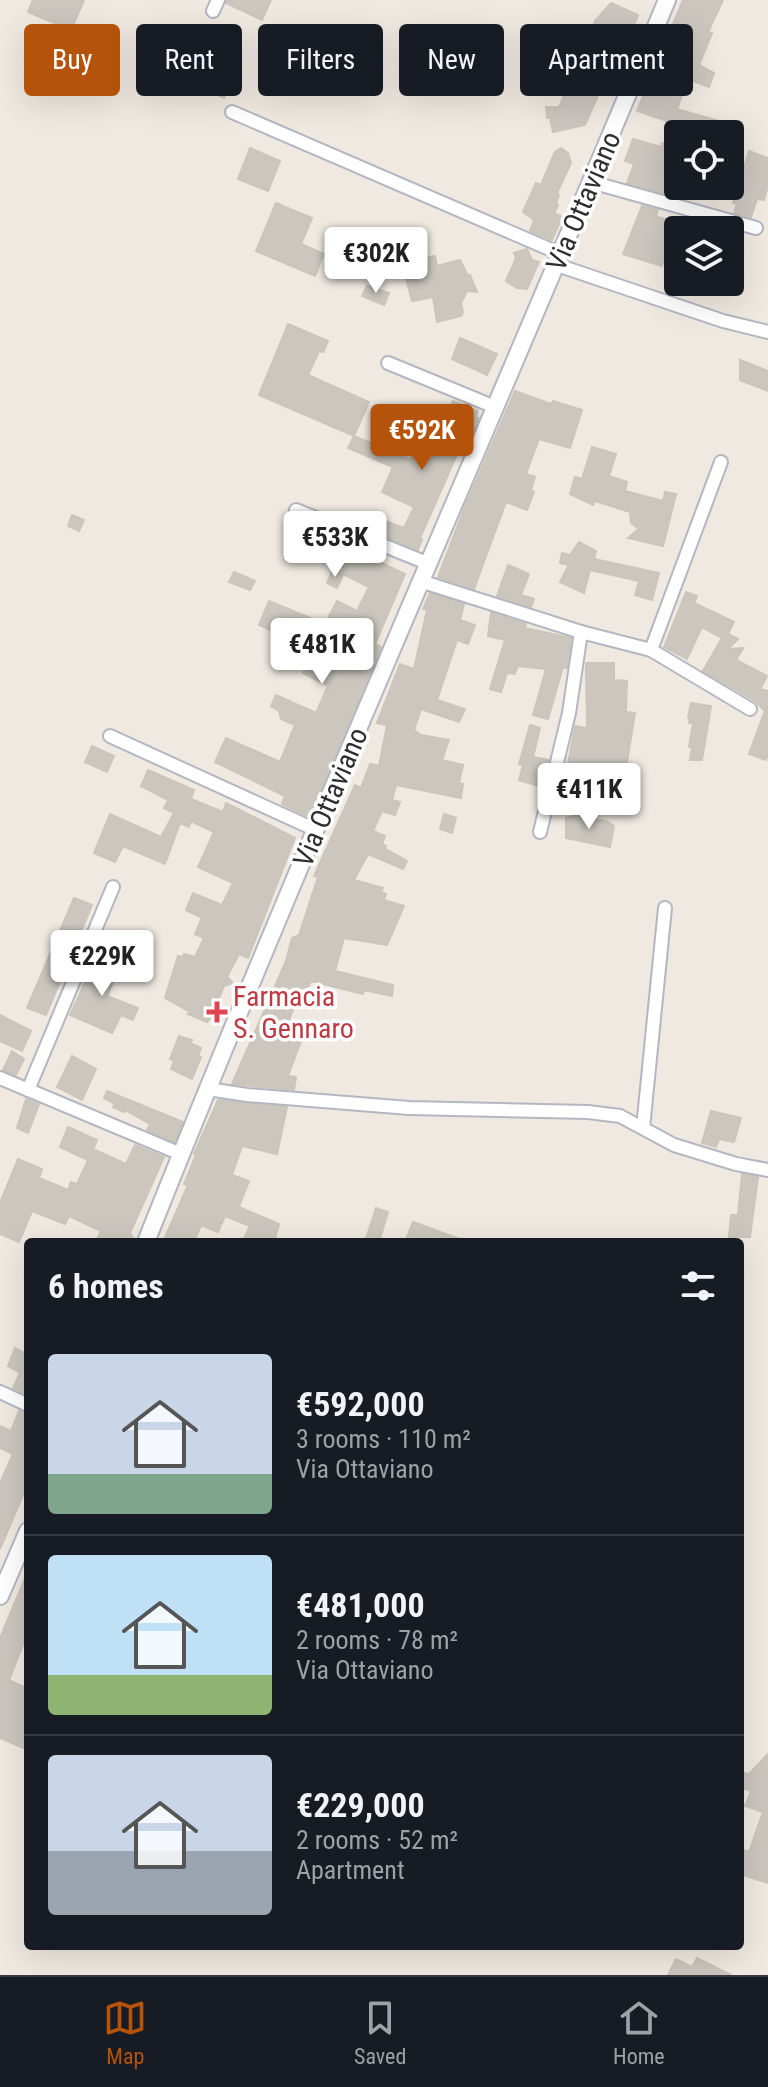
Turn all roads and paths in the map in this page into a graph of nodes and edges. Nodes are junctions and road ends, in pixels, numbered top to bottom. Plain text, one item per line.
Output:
1 (667, 0) edge
2 (232, 112) dead end
3 (591, 182) junction
4 (756, 228) dead end
5 (559, 259) junction
6 (768, 332) edge
7 (388, 363) dead end
8 (495, 407) junction
9 (721, 462) dead end
10 (296, 510) dead end
11 (427, 563) junction
12 (420, 581) junction
13 (581, 632) junction
14 (651, 650) junction
15 (750, 709) dead end
16 (110, 736) dead end
17 (316, 830) junction
18 (540, 832) dead end
19 (113, 887) dead end
20 (665, 908) dead end
21 (0, 1078) edge
22 (208, 1089) junction
23 (28, 1090) junction
24 (643, 1128) junction
25 (181, 1154) junction
26 (768, 1170) edge
27 (148, 1238) edge
28 (0, 1392) edge
29 (24, 1403) edge
30 (24, 1541) edge
31 (0, 1596) edge

1 - 3 main road, Via Ottaviano
2 - 5 street
3 - 4 street
3 - 5 main road, Via Ottaviano
5 - 6 street
5 - 8 main road, Via Ottaviano
7 - 8 street
8 - 11 main road, Via Ottaviano
9 - 14 street
10 - 11 street
11 - 12 main road, Via Ottaviano
12 - 13 street
12 - 17 main road, Via Ottaviano
13 - 14 street
13 - 18 street
14 - 15 street
16 - 17 street
17 - 22 main road, Via Ottaviano
19 - 23 street
20 - 24 street
21 - 23 street
22 - 24 street
22 - 25 main road, Via Ottaviano
23 - 25 street
24 - 26 street
25 - 27 main road, Via Ottaviano
28 - 29 street
30 - 31 main road

